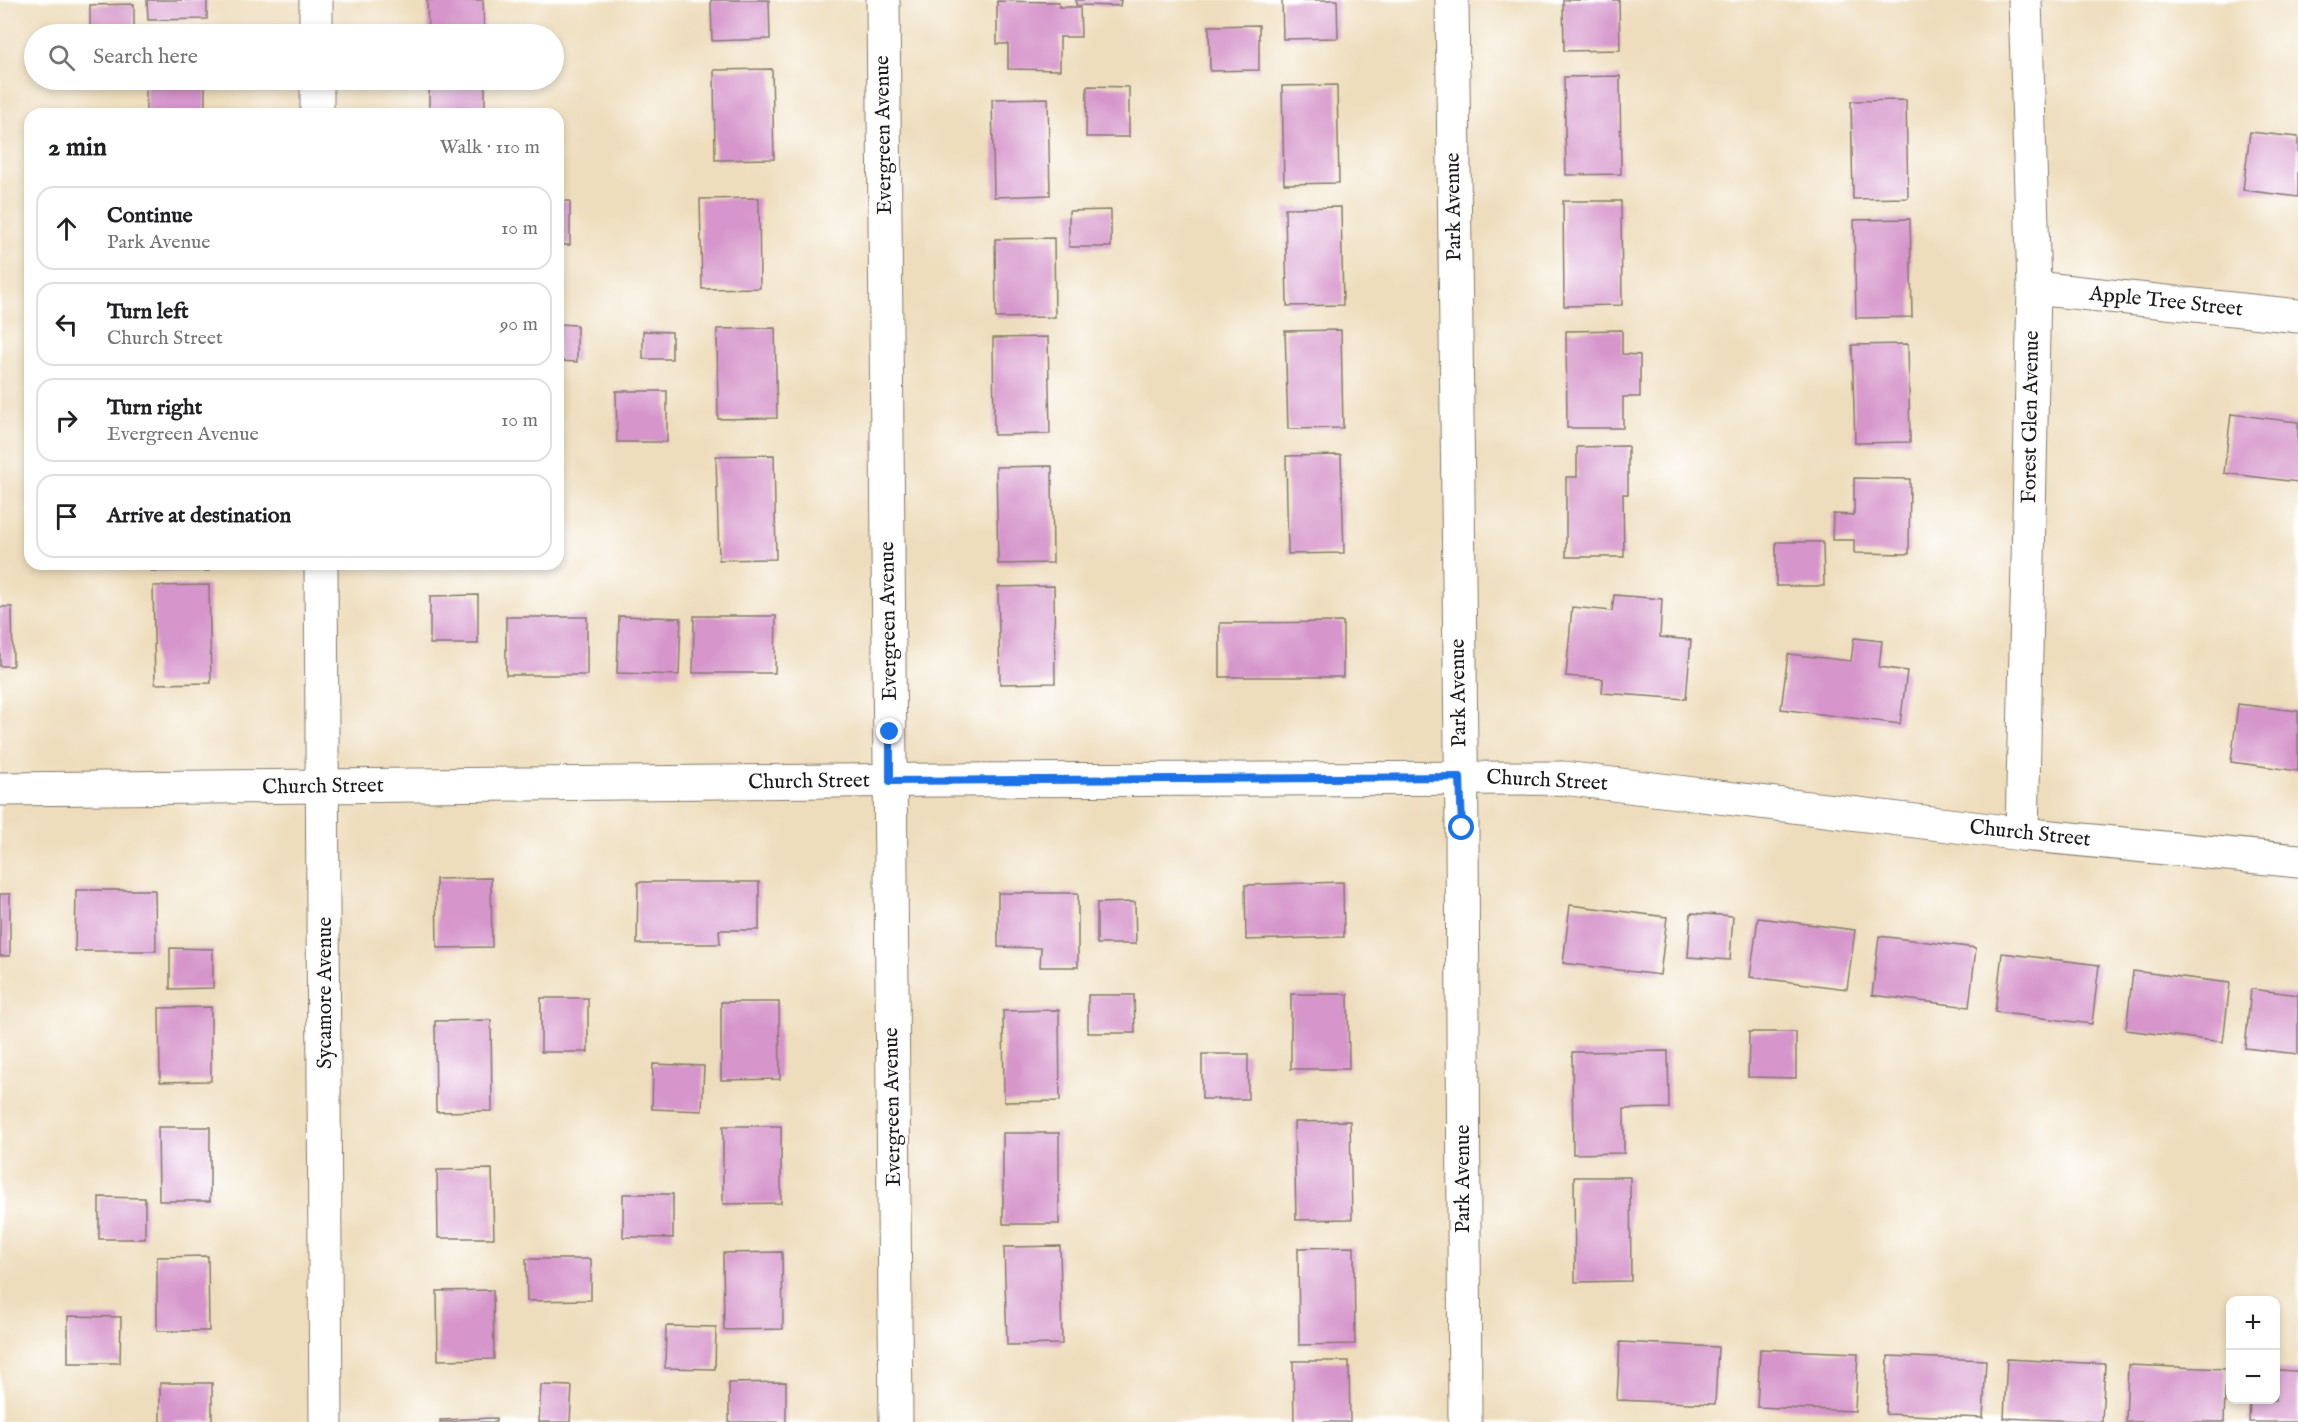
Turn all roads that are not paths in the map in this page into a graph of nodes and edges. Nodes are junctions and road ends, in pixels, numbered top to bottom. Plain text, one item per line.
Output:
1 (316, 0) edge
2 (883, 0) edge
3 (1452, 0) edge
4 (2025, 0) edge
5 (316, 24) edge
6 (317, 90) edge
7 (317, 108) edge
8 (2034, 288) junction
9 (2298, 316) edge
10 (321, 570) edge
11 (1460, 777) junction
12 (890, 781) junction
13 (323, 787) junction
14 (0, 789) edge
15 (2022, 834) junction
16 (2298, 861) edge
17 (326, 1422) edge
18 (896, 1422) edge
19 (1465, 1422) edge

1 - 5 street
2 - 12 street, Evergreen Avenue
3 - 11 street, Park Avenue
4 - 8 street, Forest Glen Avenue
6 - 7 street
8 - 9 street, Apple Tree Street
8 - 15 street, Forest Glen Avenue
10 - 13 street, Sycamore Avenue
11 - 12 street, Church Street
11 - 15 street, Church Street
11 - 19 street, Park Avenue
12 - 13 street, Church Street
12 - 18 street, Evergreen Avenue
13 - 14 street, Church Street
13 - 17 street, Sycamore Avenue
15 - 16 street, Church Street

